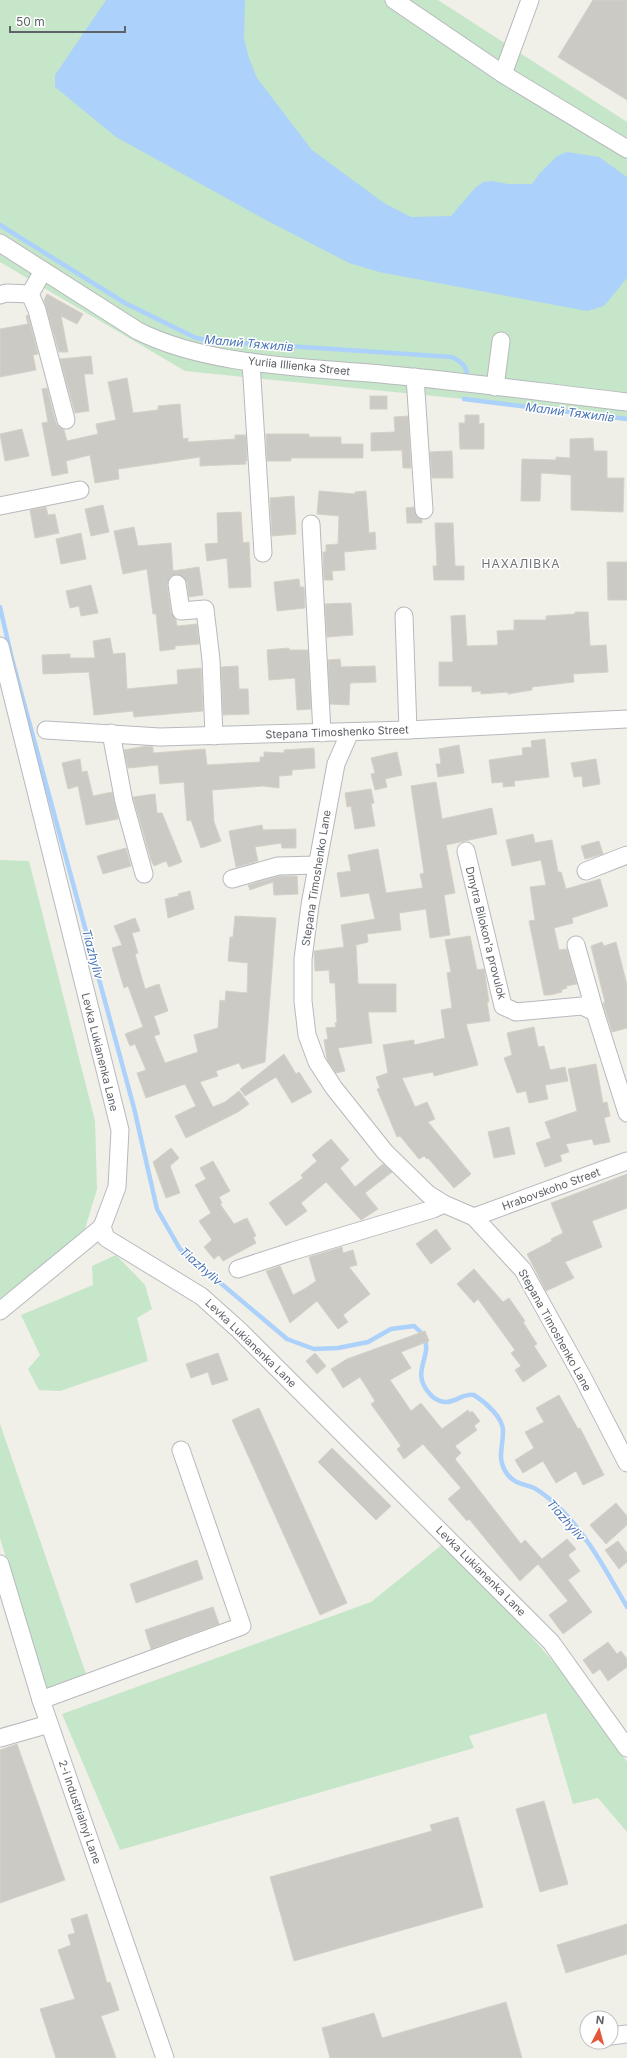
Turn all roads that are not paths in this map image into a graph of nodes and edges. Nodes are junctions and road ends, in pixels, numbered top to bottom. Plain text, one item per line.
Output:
1 (394, 0) edge
2 (530, 0) edge
3 (503, 74) junction
4 (627, 149) edge
5 (0, 243) edge
6 (43, 271) junction
7 (30, 294) junction
8 (0, 295) edge
9 (500, 341) dead end
10 (251, 362) junction
11 (415, 377) junction
12 (495, 387) junction
13 (627, 402) edge
14 (66, 420) dead end
15 (80, 490) dead end
16 (0, 506) edge
17 (424, 510) dead end
18 (312, 524) dead end
19 (263, 553) dead end
20 (177, 584) dead end
21 (404, 616) dead end
22 (0, 646) edge
23 (627, 719) edge
24 (46, 730) dead end
25 (408, 730) junction
26 (350, 732) junction
27 (111, 733) junction
28 (322, 733) junction
29 (214, 736) junction
30 (466, 851) dead end
31 (627, 855) edge
32 (317, 865) junction
33 (586, 871) dead end
34 (144, 874) dead end
35 (232, 879) dead end
36 (576, 946) dead end
37 (595, 1012) junction
38 (627, 1113) edge
39 (627, 1161) edge
40 (444, 1204) junction
41 (474, 1217) junction
42 (102, 1227) junction
43 (238, 1269) dead end
44 (0, 1311) edge
45 (181, 1450) dead end
46 (627, 1463) edge
47 (0, 1564) edge
48 (41, 1700) junction
49 (49, 1724) junction
50 (0, 1738) edge
51 (627, 1748) edge
52 (165, 2058) edge

1 - 3 street
2 - 3 street
3 - 4 street
5 - 6 street, Yuriia Illienka Street
6 - 7 street
6 - 10 street, Yuriia Illienka Street
7 - 8 street
7 - 14 street
9 - 12 street
10 - 11 street, Yuriia Illienka Street
10 - 19 street
11 - 12 street, Yuriia Illienka Street
11 - 17 street
12 - 13 street, Yuriia Illienka Street
15 - 16 street
18 - 28 street
20 - 29 street
21 - 25 street
22 - 42 street, Levka Lukianenka Lane
23 - 25 street, Stepana Timoshenko Street
24 - 27 street, Stepana Timoshenko Street
25 - 26 street, Stepana Timoshenko Street
26 - 28 street, Stepana Timoshenko Street
26 - 32 street, Stepana Timoshenko Lane
27 - 29 street, Stepana Timoshenko Street
27 - 34 street
28 - 29 street, Stepana Timoshenko Street
30 - 37 street, Dmytra Bilokon'a provulok
31 - 33 street
32 - 35 street
32 - 40 street, Stepana Timoshenko Lane
36 - 37 street
37 - 38 street
39 - 41 street, Hrabovskoho Street
40 - 41 street, Stepana Timoshenko Lane
40 - 43 street
41 - 46 street, Stepana Timoshenko Lane
42 - 44 street
42 - 51 street, Levka Lukianenka Lane
45 - 48 street
47 - 48 street, 2-i Industrialnyi Lane
48 - 49 street, 2-i Industrialnyi Lane
49 - 50 street
49 - 52 street, 2-i Industrialnyi Lane

